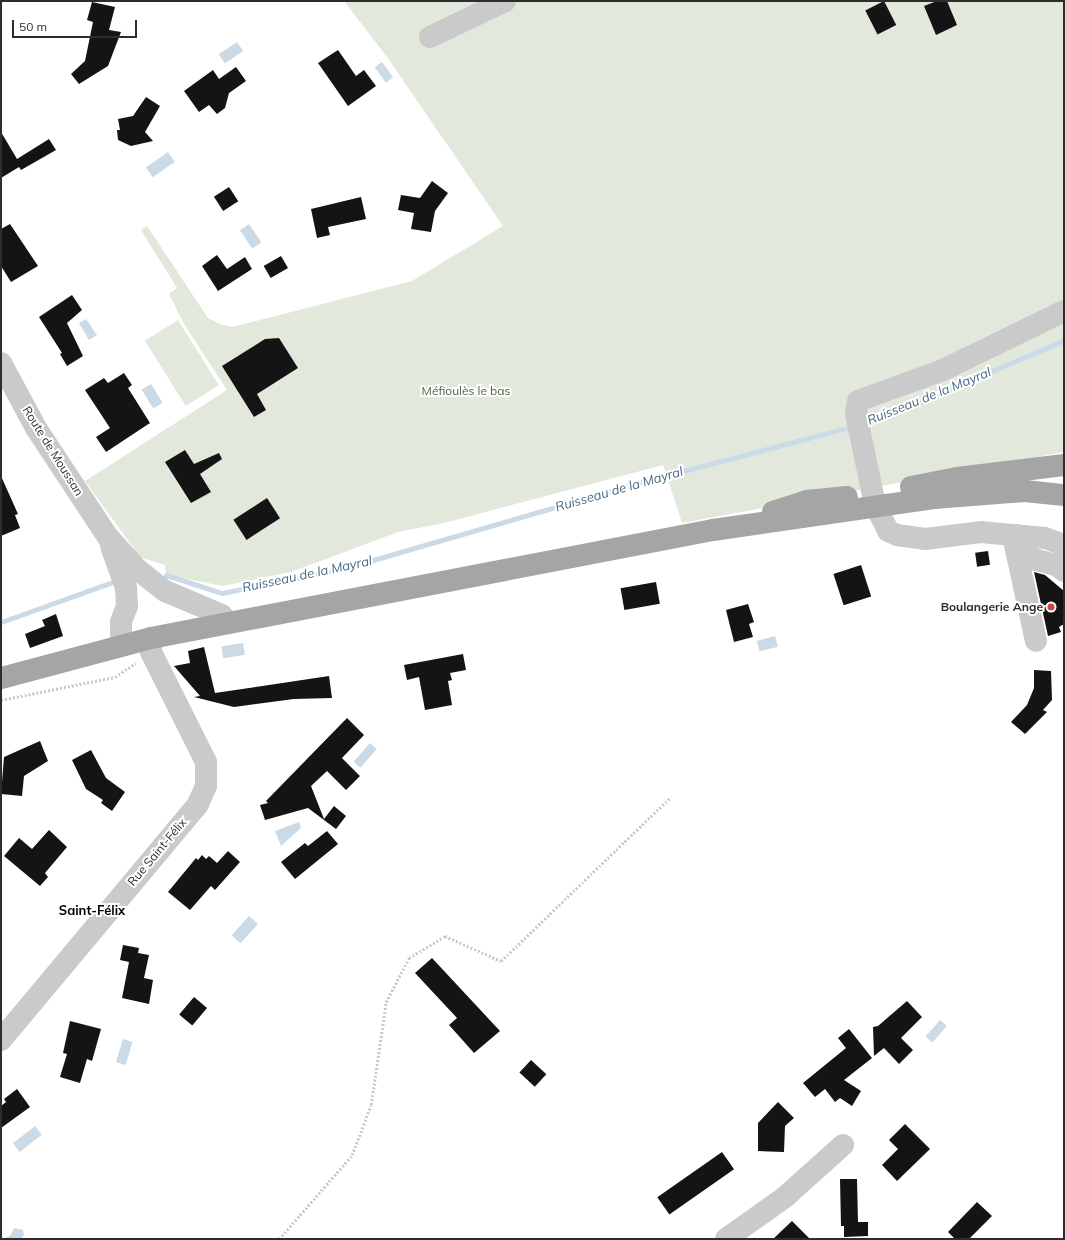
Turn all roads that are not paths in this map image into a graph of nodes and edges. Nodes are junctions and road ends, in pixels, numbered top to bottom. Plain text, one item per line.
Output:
1 (505, 1) edge
2 (430, 37) dead end
3 (1064, 311) edge
4 (1, 363) edge
5 (1064, 465) edge
6 (1064, 495) edge
7 (874, 500) junction
8 (1020, 535) junction
9 (108, 537) junction
10 (1064, 545) edge
11 (1064, 571) edge
12 (344, 600) junction
13 (222, 615) junction
14 (121, 634) junction
15 (151, 638) junction
16 (1036, 641) dead end
17 (1, 673) edge
18 (1, 678) edge
19 (1, 1040) edge
20 (843, 1145) dead end
21 (726, 1239) edge

1 - 2 street
3 - 7 street
4 - 9 street, Route de Moussan
5 - 7 main road
6 - 7 main road
7 - 8 street
7 - 12 main road
8 - 10 street
8 - 11 street
8 - 16 street
9 - 13 street
9 - 14 street
12 - 13 main road
12 - 15 main road
13 - 14 main road
14 - 17 main road
15 - 18 main road
15 - 19 street, Rue Saint-Félix
20 - 21 street

